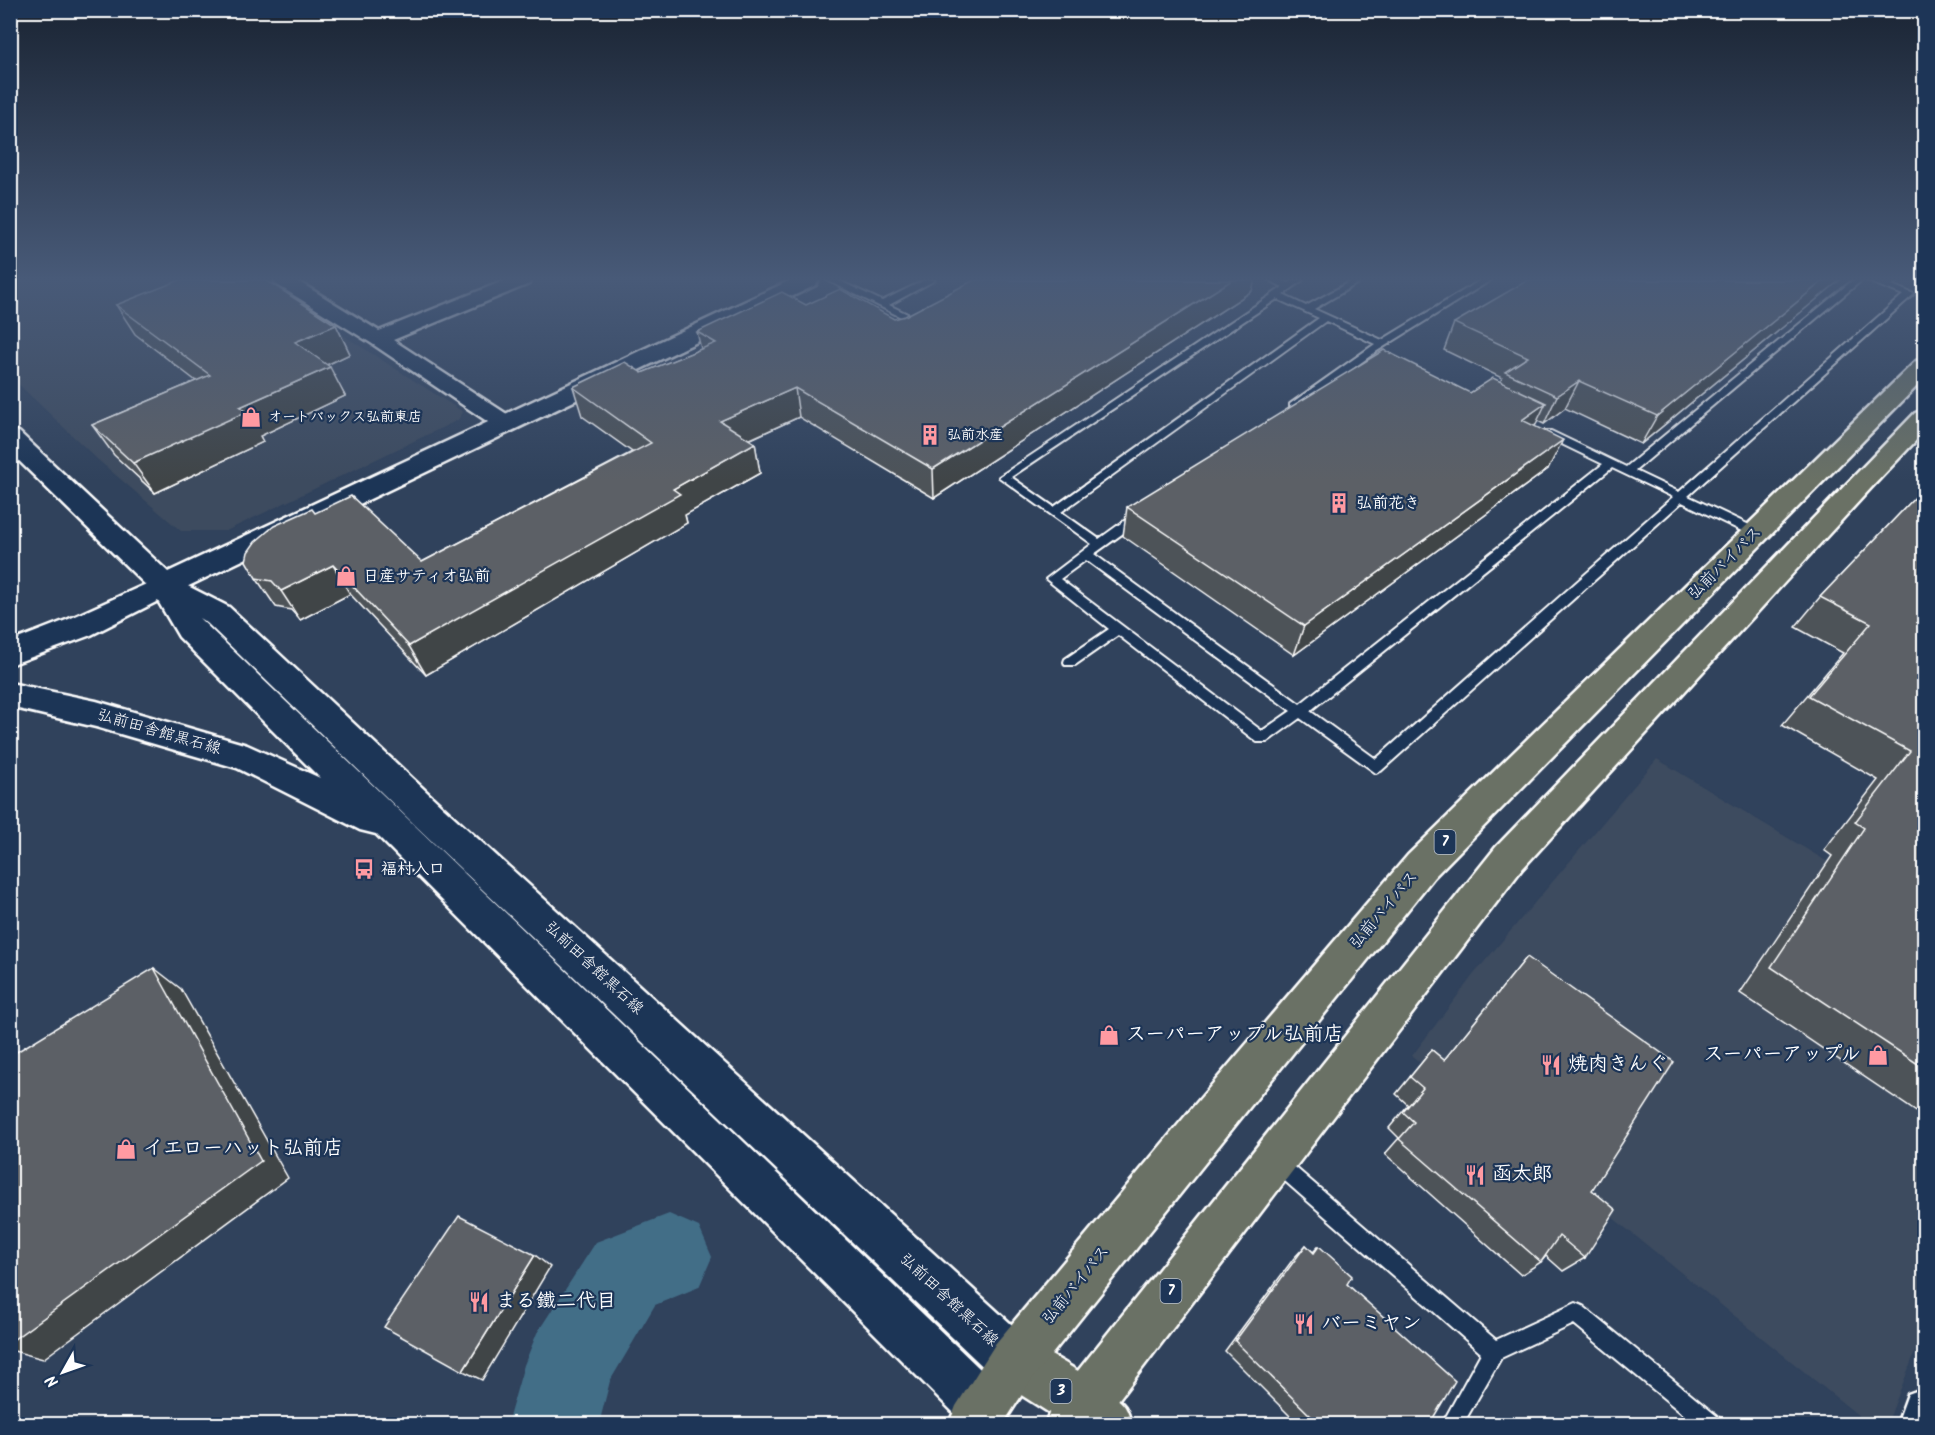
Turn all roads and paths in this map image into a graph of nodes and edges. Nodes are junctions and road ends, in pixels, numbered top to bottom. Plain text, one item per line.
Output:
1 (390, 347) edge
2 (666, 347) edge
3 (1199, 347) edge
4 (1285, 347) edge
5 (1376, 347) edge
6 (1383, 347) edge
7 (1777, 347) edge
8 (1850, 347) edge
9 (1380, 349) junction
10 (1924, 366) edge
11 (1279, 417) edge
12 (1924, 418) edge
13 (505, 423) junction
14 (1535, 427) edge
15 (10, 437) edge
16 (1610, 464) junction
17 (1628, 471) junction
18 (1682, 497) junction
19 (1147, 510) edge
20 (1054, 512) junction
21 (1756, 532) junction
22 (1099, 544) junction
23 (1086, 554) junction
24 (164, 586) junction
25 (1118, 629) junction
26 (10, 654) edge
27 (1070, 662) dead end
28 (10, 695) edge
29 (1301, 711) junction
30 (399, 833) junction
31 (1273, 1159) junction
32 (1494, 1351) junction
33 (1014, 1362) junction
34 (1924, 1410) edge
35 (1086, 1418) edge
36 (988, 1419) edge
37 (1452, 1425) edge
38 (1711, 1425) edge
39 (1919, 1425) edge

1 - 13 street
2 - 13 main road
3 - 20 lane
4 - 20 lane
5 - 9 lane
6 - 9 lane
7 - 17 lane
8 - 18 lane
9 - 11 lane
10 - 21 main road, 弘前バイパス / 7
12 - 31 main road, 7
13 - 24 main road
14 - 16 lane
15 - 24 main road
16 - 17 lane
16 - 29 lane
17 - 18 lane
18 - 21 lane
18 - 29 lane
19 - 22 lane
20 - 22 lane
21 - 33 main road, 弘前バイパス / 7
22 - 23 lane
23 - 25 lane
23 - 29 lane
24 - 26 main road
24 - 30 main road, 弘前田舎館黒石線
24 - 33 main road, 弘前田舎館黒石線
25 - 27 lane
25 - 29 lane
28 - 30 main road, 弘前田舎館黒石線
30 - 36 main road, 弘前田舎館黒石線
31 - 32 lane
31 - 35 main road, 7
32 - 37 lane
32 - 38 lane
33 - 35 main road, 3
33 - 36 main road, 弘前バイパス / 7
34 - 39 street

